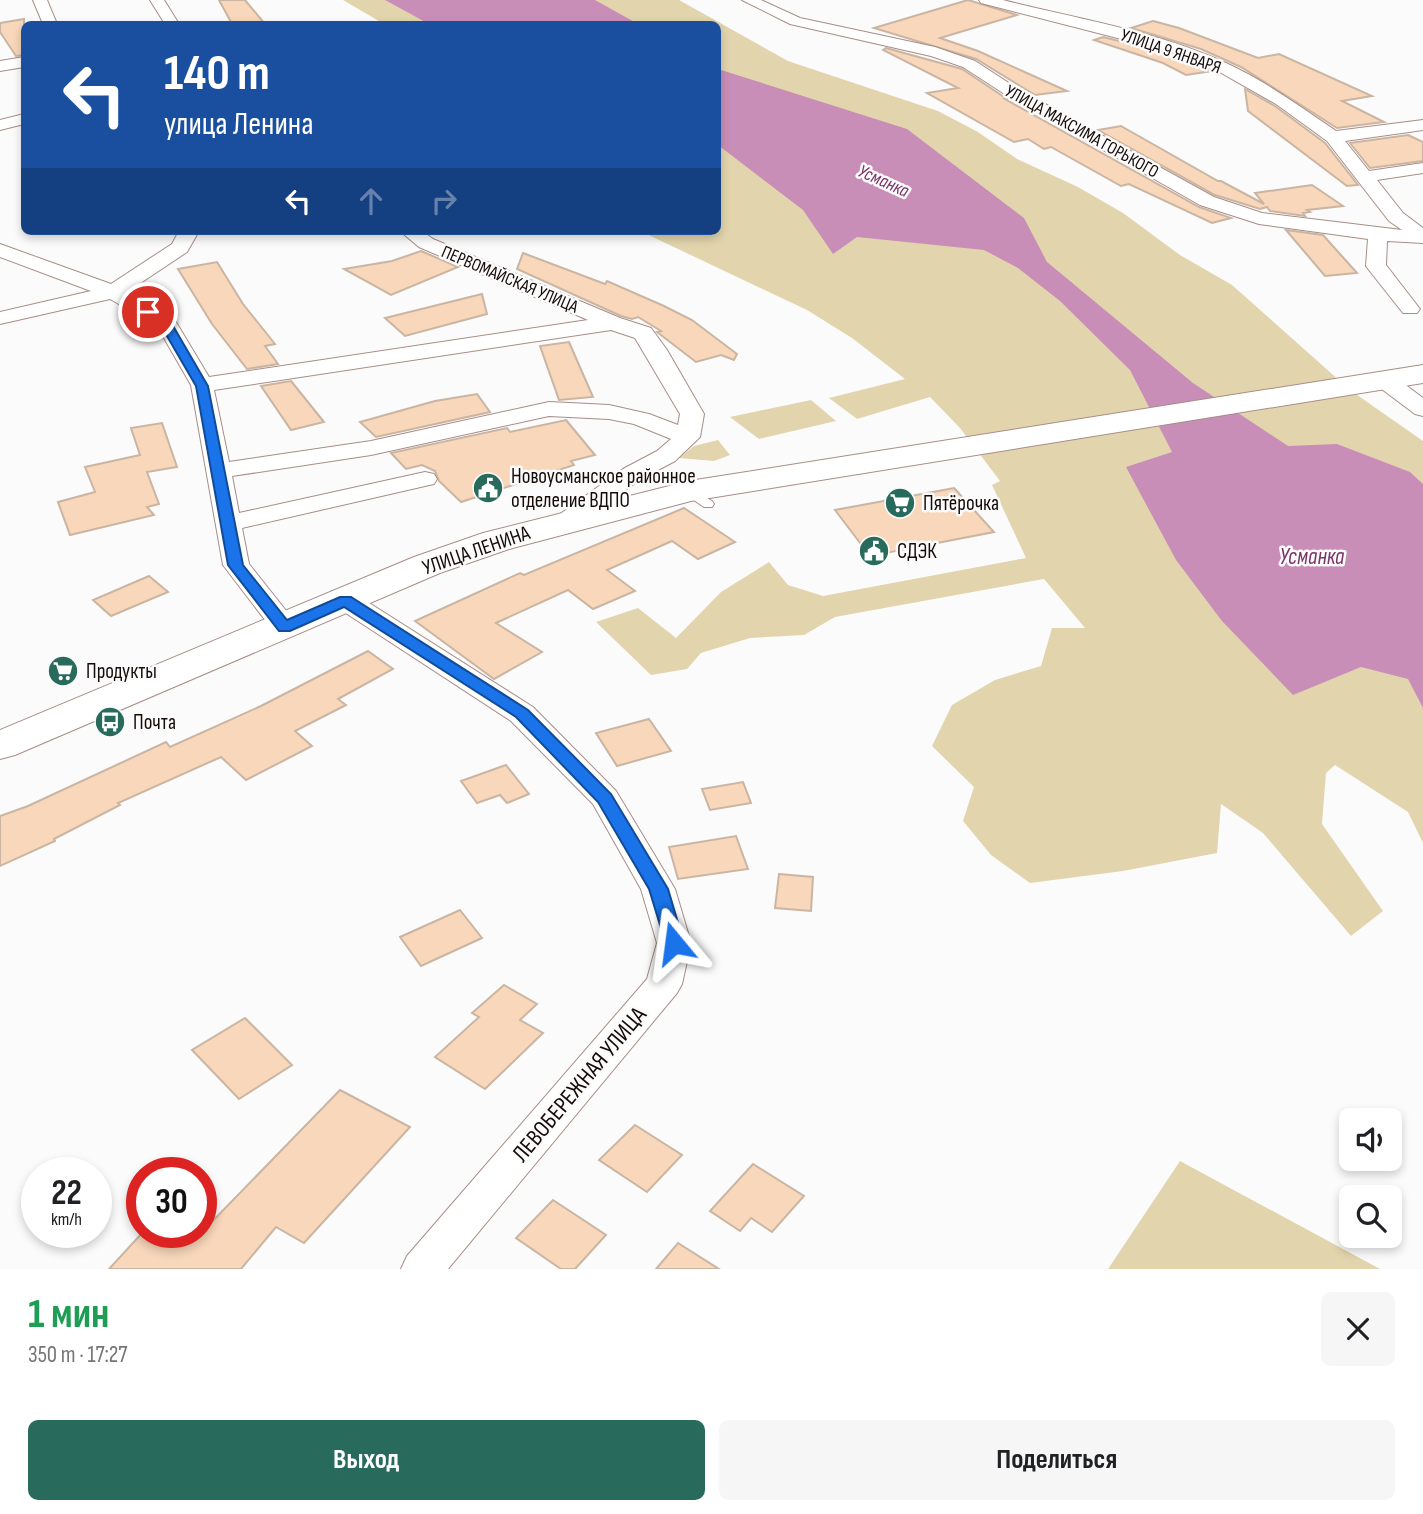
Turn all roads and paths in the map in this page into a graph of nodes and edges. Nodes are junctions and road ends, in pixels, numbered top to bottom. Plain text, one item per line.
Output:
1 (40, 0) edge
2 (157, 0) edge
3 (749, 0) edge
4 (986, 0) edge
5 (49, 21) edge
6 (170, 21) edge
7 (21, 62) edge
8 (0, 66) edge
9 (21, 120) edge
10 (0, 125) edge
11 (1423, 125) edge
12 (1333, 137) junction
13 (1423, 168) edge
14 (1364, 177) junction
15 (1378, 234) junction
16 (187, 235) edge
17 (415, 235) edge
18 (1422, 237) edge
19 (0, 250) edge
20 (113, 292) junction
21 (1410, 309) dead end
22 (0, 318) edge
23 (612, 323) junction
24 (1423, 374) edge
25 (1371, 381) junction
26 (202, 386) junction
27 (1423, 410) edge
28 (688, 437) junction
29 (218, 471) junction
30 (425, 479) dead end
31 (565, 522) junction
32 (228, 523) junction
33 (345, 600) junction
34 (285, 627) junction
35 (0, 746) edge
36 (422, 1269) edge

1 - 5 street
2 - 6 street
3 - 15 street, УЛИЦА МАКСИМА ГОРЬКОГО
4 - 12 street, УЛИЦА 9 ЯНВАРЯ
7 - 8 street
9 - 10 street
11 - 12 street
12 - 14 street, УЛИЦА 9 ЯНВАРЯ
13 - 14 street
14 - 18 street, УЛИЦА 9 ЯНВАРЯ
15 - 18 street, УЛИЦА МАКСИМА ГОРЬКОГО
15 - 21 street
16 - 20 street
17 - 23 street, ПЕРВОМАЙСКАЯ УЛИЦА
19 - 20 street
20 - 22 street
20 - 26 street
23 - 26 street
23 - 28 street, ПЕРВОМАЙСКАЯ УЛИЦА
24 - 25 main road
25 - 27 street
25 - 31 main road, УЛИЦА ЛЕНИНА
26 - 29 street
28 - 29 street
28 - 31 street
29 - 32 street
30 - 32 street
31 - 33 main road, УЛИЦА ЛЕНИНА
32 - 34 street
33 - 34 main road, УЛИЦА ЛЕНИНА
33 - 36 street, ЛЕВОБЕРЕЖНАЯ УЛИЦА
34 - 35 main road, УЛИЦА ЛЕНИНА

